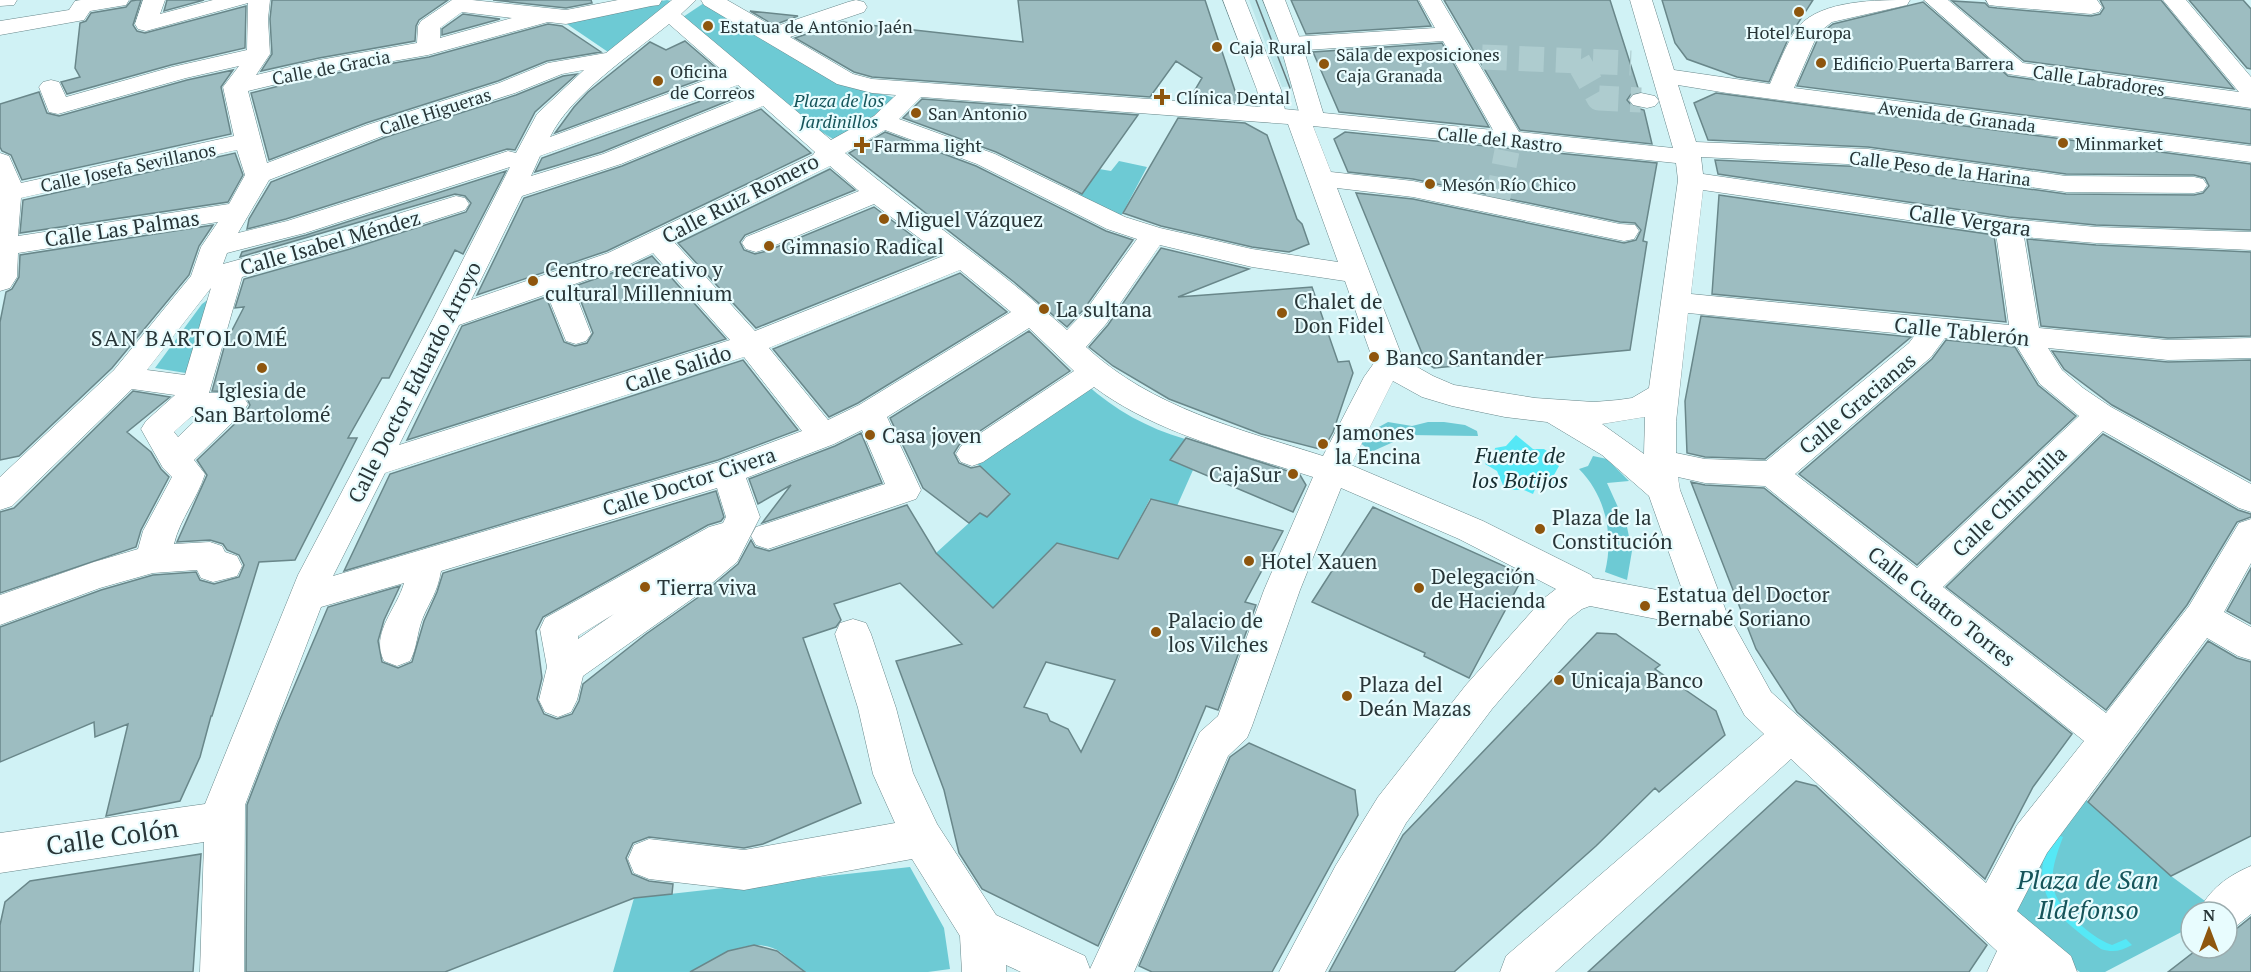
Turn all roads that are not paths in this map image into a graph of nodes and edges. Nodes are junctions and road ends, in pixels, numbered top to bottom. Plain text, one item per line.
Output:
1 (0, 0) edge
2 (6, 0) edge
3 (118, 0) edge
4 (154, 0) edge
5 (239, 0) edge
6 (259, 0) edge
7 (424, 0) edge
8 (712, 0) edge
9 (1234, 0) edge
10 (1274, 0) edge
11 (1430, 0) edge
12 (1641, 0) edge
13 (1870, 0) edge
14 (1899, 0) edge
15 (1935, 0) edge
16 (1997, 0) edge
17 (2086, 0) edge
18 (2174, 0) edge
19 (645, 1) edge
20 (85, 3) edge
21 (613, 4) edge
22 (458, 5) junction
23 (1832, 6) edge
24 (856, 7) dead end
25 (677, 11) edge
26 (543, 16) junction
27 (574, 16) junction
28 (722, 26) dead end
29 (0, 28) edge
30 (1450, 34) junction
31 (772, 35) junction
32 (608, 43) junction
33 (1291, 44) junction
34 (707, 47) junction
35 (428, 48) junction
36 (259, 54) junction
37 (1664, 75) junction
38 (740, 76) junction
39 (51, 87) dead end
40 (235, 87) junction
41 (914, 90) junction
42 (1782, 93) junction
43 (2251, 93) edge
44 (765, 97) junction
45 (2251, 101) edge
46 (1295, 118) junction
47 (884, 121) junction
48 (247, 140) junction
49 (1509, 144) tunnel mouth
50 (540, 149) dead end
51 (828, 152) junction
52 (2251, 154) edge
53 (508, 159) dead end
54 (1688, 162) junction
55 (258, 175) junction
56 (1322, 179) junction
57 (2066, 184) junction
58 (2194, 185) dead end
59 (521, 188) dead end
60 (3, 189) edge
61 (877, 193) junction
62 (456, 204) dead end
63 (240, 211) junction
64 (2008, 226) junction
65 (1624, 233) dead end
66 (1153, 235) junction
67 (2096, 235) junction
68 (657, 240) junction
69 (2251, 241) edge
70 (756, 243) dead end
71 (5, 246) junction
72 (963, 258) junction
73 (217, 265) junction
74 (1357, 274) junction
75 (0, 282) edge
76 (557, 282) junction
77 (1674, 302) junction
78 (1031, 313) junction
79 (448, 319) junction
80 (1937, 328) junction
81 (576, 334) dead end
82 (2026, 337) junction
83 (750, 344) junction
84 (2251, 348) edge
85 (1067, 349) junction
86 (1390, 365) junction
87 (1094, 372) junction
88 (125, 377) junction
89 (1665, 393) junction
90 (191, 396) junction
91 (1547, 409) junction
92 (870, 413) junction
93 (2100, 415) junction
94 (823, 436) junction
95 (972, 454) dead end
96 (174, 460) junction
97 (386, 461) dead end
98 (1332, 471) junction
99 (728, 472) junction
100 (1773, 474) junction
101 (1661, 476) junction
102 (0, 497) edge
103 (2251, 499) edge
104 (753, 531) junction
105 (2251, 532) edge
106 (153, 559) junction
107 (426, 562) junction
108 (225, 566) dead end
109 (1579, 585) dead end
110 (1919, 588) junction
111 (323, 593) dead end
112 (0, 610) edge
113 (1709, 614) junction
114 (2202, 617) junction
115 (853, 634) dead end
116 (2251, 645) edge
117 (397, 650) dead end
118 (562, 684) dead end
119 (1791, 735) junction
120 (2110, 739) junction
121 (225, 820) junction
122 (922, 838) junction
123 (0, 853) edge
124 (650, 859) dead end
125 (2251, 887) edge
126 (2235, 900) edge
127 (1993, 914) dead end
128 (981, 930) junction
129 (2030, 964) edge
130 (222, 972) edge
131 (984, 972) edge
132 (1069, 972) edge
133 (1111, 972) edge
134 (1301, 972) edge
135 (1522, 972) edge

1 - 2 street
3 - 20 street
4 - 5 street
6 - 36 street
7 - 22 street
8 - 31 street, Calle del Rastro
9 - 46 street
10 - 33 street
11 - 30 street
12 - 37 street
13 - 23 street
14 - 23 street
15 - 45 street, Calle Labradores
16 - 17 street
18 - 43 street
19 - 21 street
19 - 25 street
20 - 29 street
21 - 27 street
22 - 26 street
22 - 35 street
23 - 42 street
24 - 31 street
25 - 32 street, Calle Doctor Eduardo Arroyo
25 - 34 street
26 - 27 street
26 - 35 street, Calle de Gracia
27 - 32 street
28 - 34 street
30 - 33 street
30 - 49 street
31 - 41 street, Calle del Rastro
32 - 55 street, Calle Higueras
32 - 79 street, Calle Doctor Eduardo Arroyo
33 - 46 street
34 - 38 street
35 - 40 street, Calle de Gracia
36 - 39 street
36 - 40 street
37 - 42 street, Avenida de Granada
37 - 54 street
38 - 44 street
38 - 50 street
40 - 48 street
41 - 46 street, Calle del Rastro
41 - 47 street, Calle Ruiz Romero
42 - 52 street, Avenida de Granada
44 - 51 street
44 - 59 street
46 - 54 street, Calle del Rastro
46 - 56 street
47 - 51 street, Calle Ruiz Romero
47 - 66 street
48 - 55 street
48 - 60 street, Calle Josefa Sevillanos
51 - 61 street
51 - 68 street, Calle Ruiz Romero
53 - 73 street
54 - 57 street, Calle Peso de la Harina
54 - 64 street, Calle Vergara
54 - 77 street
55 - 63 street
56 - 65 street
56 - 74 street
57 - 58 street, Calle Peso de la Harina
57 - 67 street
60 - 71 street
61 - 70 street
61 - 72 street
62 - 73 street, Calle Isabel Méndez
63 - 71 street, Calle Las Palmas
63 - 73 street
64 - 67 street, Calle Vergara
64 - 82 street
66 - 74 street
66 - 85 street
67 - 69 street, Calle Vergara
68 - 76 street, Calle Ruiz Romero
68 - 83 street
71 - 75 street
72 - 78 street
72 - 83 street, Calle Salido
73 - 88 street
73 - 90 street
74 - 86 street
76 - 79 street, Calle Ruiz Romero
76 - 81 street
77 - 80 street, Calle Tablerón
77 - 89 street
78 - 85 street
78 - 92 street, Calle Doctor Civera
79 - 121 street, Calle Doctor Eduardo Arroyo
80 - 82 street, Calle Tablerón
80 - 100 street, Calle Gracianas
82 - 84 street, Calle Tablerón
82 - 93 street
83 - 94 street
83 - 97 street, Calle Salido
85 - 87 street
86 - 91 street
86 - 98 street
87 - 95 street
87 - 98 street
88 - 90 street
88 - 102 street
89 - 91 street
89 - 101 street
90 - 96 street
90 - 96 street
91 - 101 street
92 - 94 street, Calle Doctor Civera
92 - 104 street
93 - 103 street
93 - 110 street, Calle Chinchilla
94 - 99 street, Calle Doctor Civera
96 - 106 street
98 - 109 street
98 - 133 street
99 - 104 street
99 - 107 street, Calle Doctor Civera
100 - 101 street
100 - 110 street, Calle Cuatro Torres
101 - 113 street
104 - 118 street
105 - 114 street
106 - 108 street
106 - 112 street
107 - 111 street, Calle Doctor Civera
107 - 117 street
110 - 120 street, Calle Cuatro Torres
113 - 119 street
113 - 134 street
114 - 116 street
114 - 120 street
115 - 122 street
119 - 129 street
119 - 135 street
120 - 127 street
121 - 123 street, Calle Colón
121 - 130 street, Calle Doctor Eduardo Arroyo
122 - 124 street
122 - 128 street
125 - 126 street
128 - 131 street
128 - 132 street

